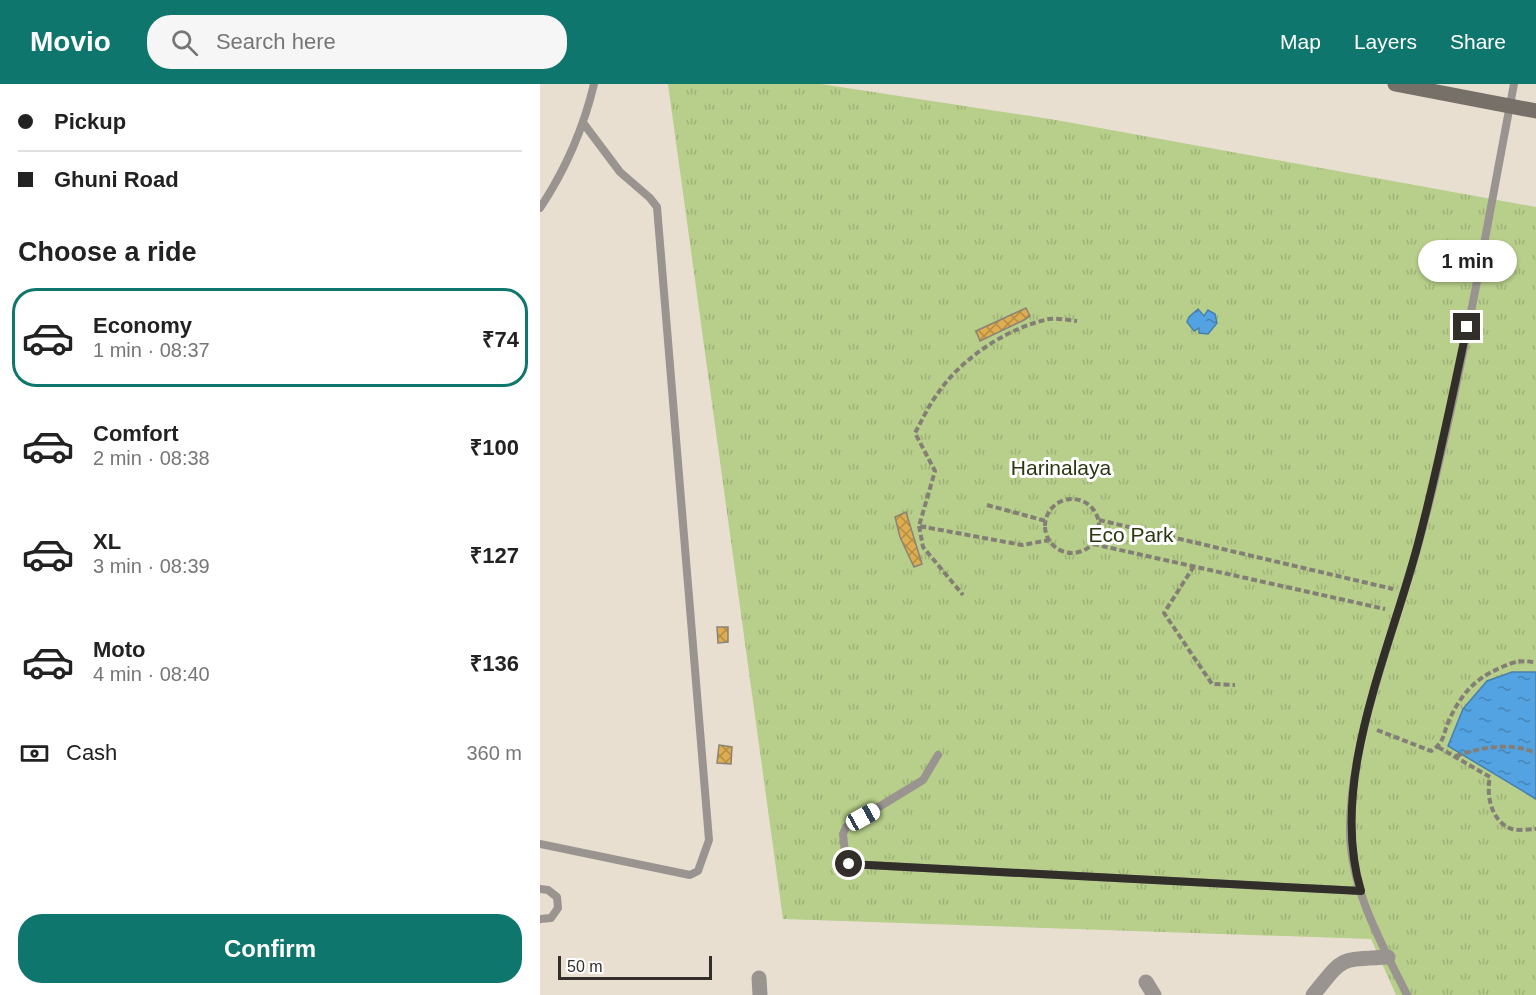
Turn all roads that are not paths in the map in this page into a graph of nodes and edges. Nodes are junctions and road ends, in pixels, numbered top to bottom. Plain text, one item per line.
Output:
1 (594, 84) edge
2 (1395, 84) edge
3 (1514, 84) edge
4 (1510, 106) junction
5 (1536, 111) edge
6 (585, 124) junction
7 (540, 208) edge
8 (938, 755) dead end
9 (540, 844) edge
10 (540, 889) edge
11 (1361, 891) junction
12 (540, 919) edge
13 (1388, 957) junction
14 (759, 978) dead end
15 (760, 995) edge
16 (1312, 995) edge
17 (1407, 995) edge

1 - 6 lane
2 - 4 street
3 - 4 lane
4 - 5 street
4 - 11 lane
6 - 7 lane
6 - 9 lane
8 - 11 lane
10 - 12 lane
11 - 13 lane
13 - 16 street
13 - 17 lane
14 - 15 street

